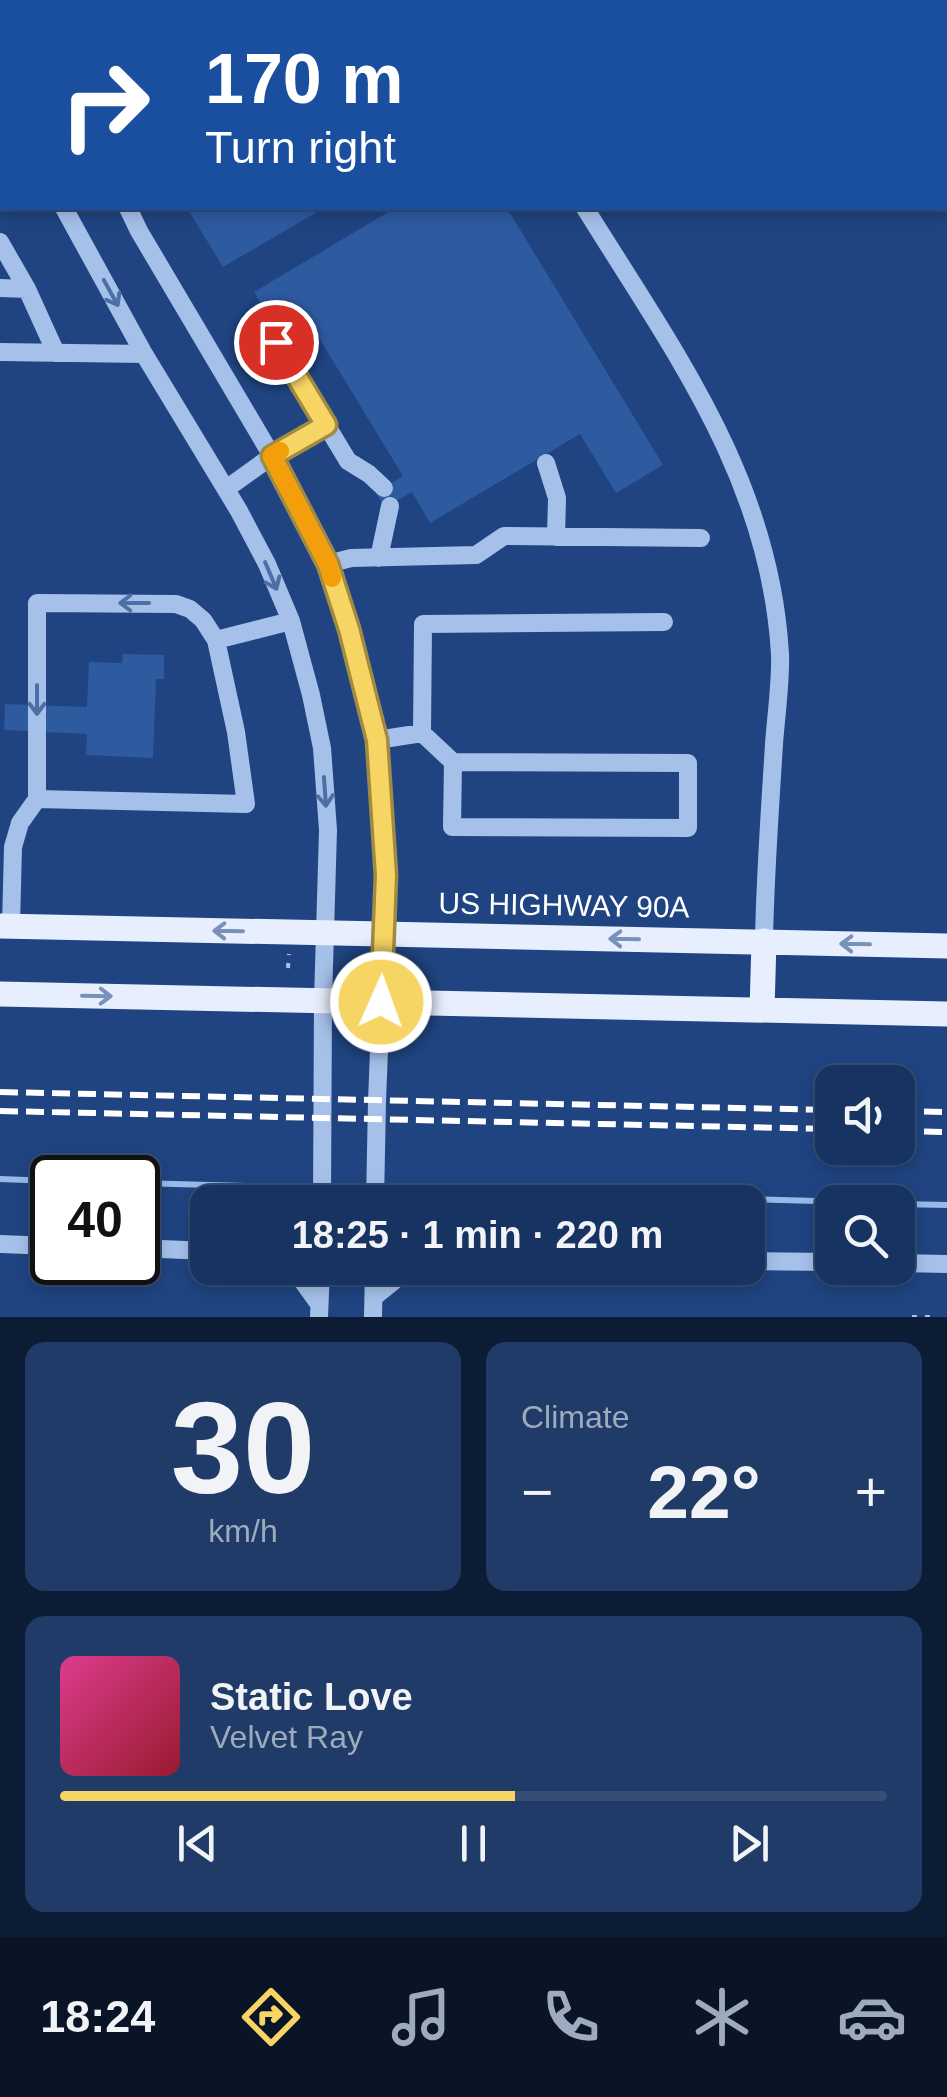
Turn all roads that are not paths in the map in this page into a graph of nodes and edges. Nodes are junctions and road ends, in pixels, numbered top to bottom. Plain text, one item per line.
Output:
1 (65, 210) edge
2 (129, 210) edge
3 (586, 210) edge
4 (0, 242) edge
5 (0, 288) edge
6 (27, 289) junction
7 (276, 342) dead end
8 (0, 352) edge
9 (56, 353) junction
10 (144, 354) junction
11 (326, 425) junction
12 (272, 456) junction
13 (546, 464) dead end
14 (226, 489) junction
15 (556, 537) junction
16 (701, 538) dead end
17 (379, 558) junction
18 (328, 564) junction
19 (291, 621) junction
20 (664, 622) dead end
21 (216, 640) junction
22 (422, 733) junction
23 (377, 740) junction
24 (453, 762) junction
25 (36, 800) junction
26 (6, 926) edge
27 (325, 933) junction
28 (383, 934) junction
29 (764, 942) junction
30 (947, 946) edge
31 (0, 994) edge
32 (323, 1000) junction
33 (381, 1002) junction
34 (762, 1010) junction
35 (947, 1014) edge
36 (322, 1185) edge
37 (375, 1185) edge
38 (0, 1244) edge
39 (30, 1245) edge
40 (160, 1249) edge
41 (190, 1250) edge
42 (765, 1261) edge
43 (815, 1262) edge
44 (915, 1263) edge
45 (947, 1264) edge
46 (303, 1285) edge
47 (320, 1285) edge
48 (374, 1285) edge
49 (389, 1285) edge
50 (374, 1297) junction
51 (319, 1311) edge
52 (373, 1317) edge

1 -> 10 street
2 - 12 street
3 - 29 street
4 - 6 street
5 - 6 street
6 - 9 street
7 - 11 street
8 - 9 street
9 - 10 street
10 - 14 street
11 - 12 street
11 - 17 street
12 - 14 street
12 - 18 street
13 - 15 street
14 -> 19 street
15 - 16 street
15 - 17 street
17 - 18 street
18 - 23 street
19 - 21 street
19 -> 27 street
20 - 22 street
21 - 25 street
21 -> 25 street
22 - 23 street
22 - 24 street
23 - 28 street
24 - 24 street
25 - 26 street
27 -> 26 main road, US HIGHWAY 90A
27 - 28 main road, US HIGHWAY 90A
27 - 32 street
29 -> 28 main road, US HIGHWAY 90A
28 - 33 street
30 -> 29 main road, US HIGHWAY 90A
29 - 34 main road
31 -> 32 main road
32 - 33 main road
32 - 36 street
33 - 34 main road
33 - 37 street
34 - 35 main road
38 - 39 street
40 - 41 street
42 - 43 street
44 - 45 street
46 - 51 street
47 - 51 street
48 - 50 street
49 - 50 street
50 - 52 street

